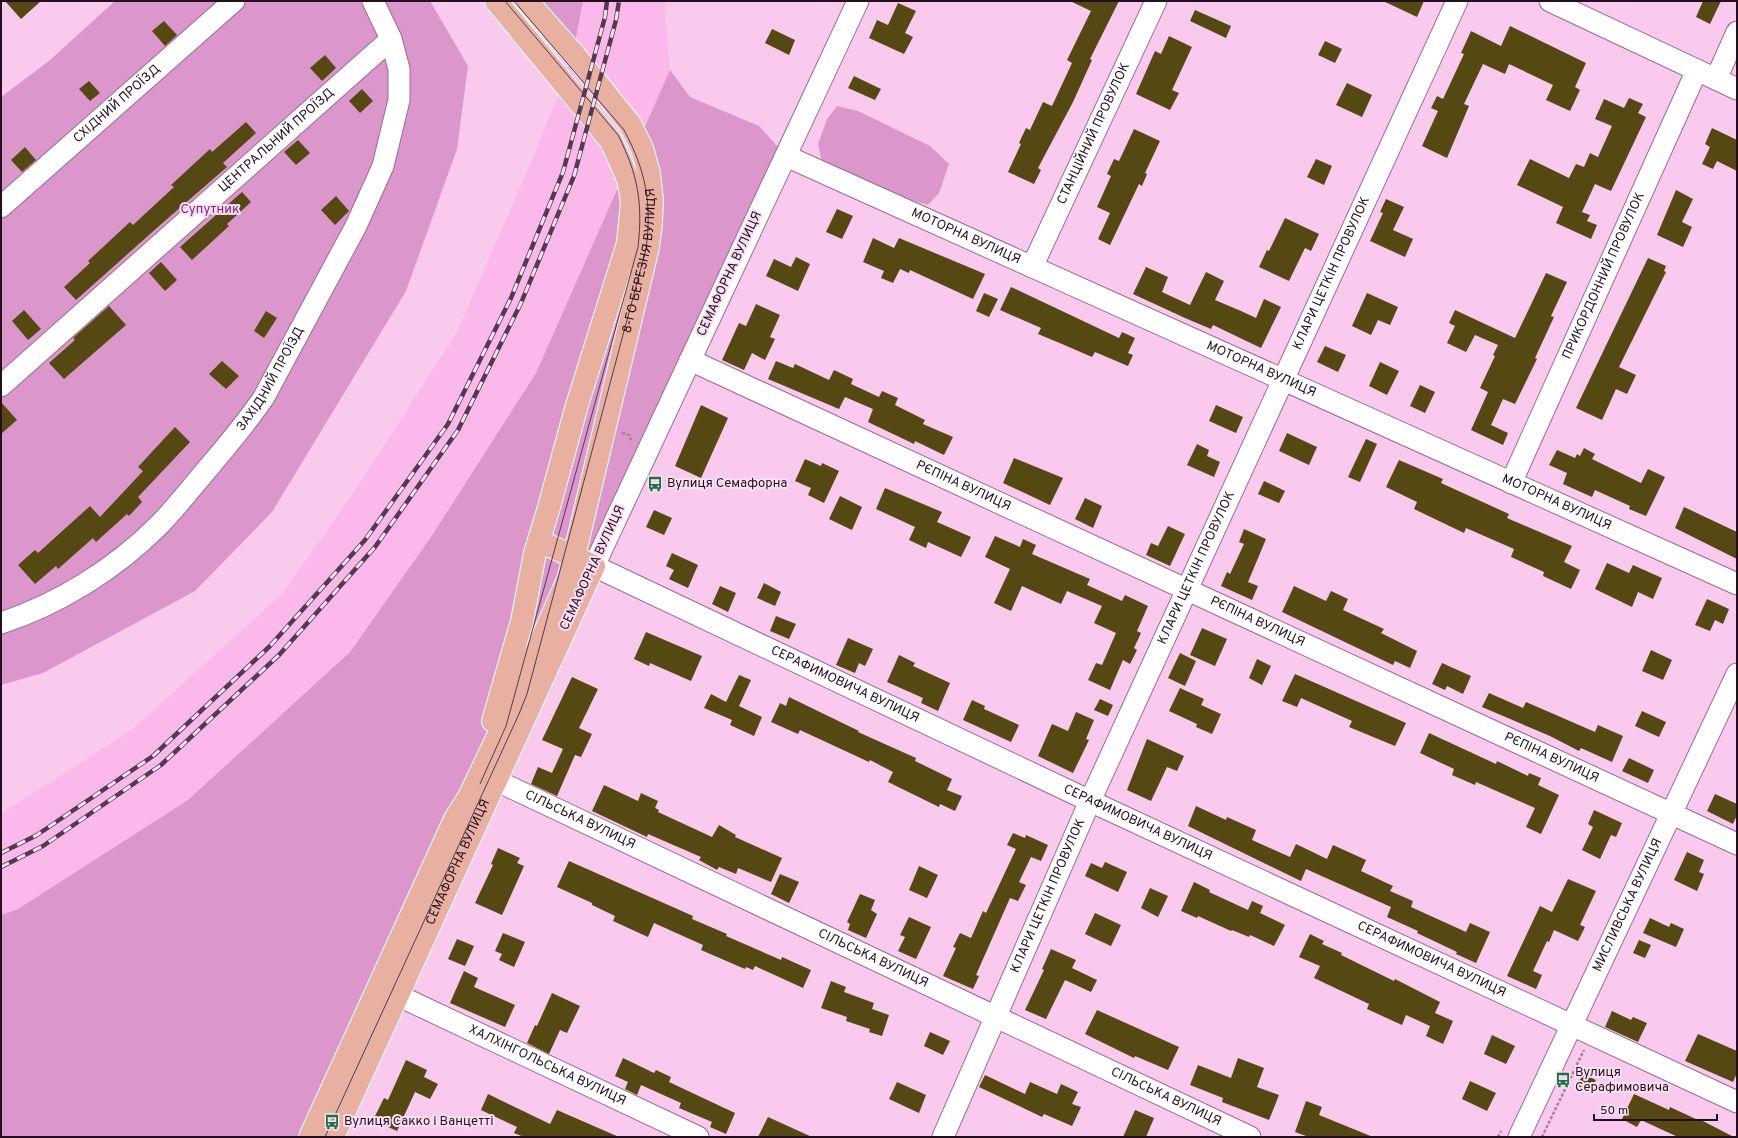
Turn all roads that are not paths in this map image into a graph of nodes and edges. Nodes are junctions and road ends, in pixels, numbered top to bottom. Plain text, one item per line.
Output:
1 (234, 1) edge
2 (372, 1) edge
3 (496, 1) edge
4 (527, 1) edge
5 (858, 1) edge
6 (1156, 1) edge
7 (1457, 1) edge
8 (1550, 1) edge
9 (1737, 32) edge
10 (391, 39) junction
11 (1697, 70) junction
12 (1716, 78) junction
13 (1737, 89) edge
14 (786, 156) junction
15 (1, 207) edge
16 (1032, 267) junction
17 (690, 360) junction
18 (1283, 380) junction
19 (1, 386) edge
20 (1511, 483) junction
21 (539, 542) junction
22 (575, 556) junction
23 (594, 566) junction
24 (1737, 584) edge
25 (1187, 589) junction
26 (1, 623) edge
27 (1737, 674) edge
28 (495, 780) junction
29 (1090, 801) junction
30 (1672, 814) junction
31 (455, 819) junction
32 (1737, 844) edge
33 (397, 995) junction
34 (996, 1017) junction
35 (1572, 1026) junction
36 (1737, 1102) edge
37 (310, 1137) edge
38 (333, 1137) edge
39 (698, 1137) edge
40 (943, 1137) edge
41 (1250, 1137) edge
42 (1519, 1137) edge

1 - 15 street, СХІДНИЙ ПРОЇЗД
2 - 10 street, ЗАХІДНИЙ ПРОЇЗД
3 - 21 main road, 8-ГО БЕРЕЗНЯ ВУЛИЦЯ
4 - 22 main road, 8-ГО БЕРЕЗНЯ ВУЛИЦЯ
5 - 14 street, СЕМАФОРНА ВУЛИЦЯ
6 - 16 street, СТАНЦІЙНИЙ ПРОВУЛОК
7 - 18 street, КЛАРИ ЦЕТКІН ПРОВУЛОК
8 - 11 street
9 - 12 street
10 - 19 street, ЦЕНТРАЛЬНИЙ ПРОЇЗД
10 - 26 street, ЗАХІДНИЙ ПРОЇЗД
11 - 12 street
11 - 20 street, ПРИКОРДОННИЙ ПРОВУЛОК
12 - 13 street
14 - 16 street, МОТОРНА ВУЛИЦЯ
14 - 17 street, СЕМАФОРНА ВУЛИЦЯ
16 - 18 street, МОТОРНА ВУЛИЦЯ
17 - 23 street, СЕМАФОРНА ВУЛИЦЯ
17 - 25 street, РЄПІНА ВУЛИЦЯ
18 - 20 street, МОТОРНА ВУЛИЦЯ
18 - 25 street, КЛАРИ ЦЕТКІН ПРОВУЛОК
20 - 24 street, МОТОРНА ВУЛИЦЯ
21 - 22 main road, СЕРАФИМОВИЧА ВУЛИЦЯ
21 - 31 main road, СЕМАФОРНА ВУЛИЦЯ
22 - 23 main road, СЕРАФИМОВИЧА ВУЛИЦЯ
22 - 31 main road, СЕМАФОРНА ВУЛИЦЯ
23 - 28 main road, СЕМАФОРНА ВУЛИЦЯ
23 - 29 street, СЕРАФИМОВИЧА ВУЛИЦЯ
25 - 29 street, КЛАРИ ЦЕТКІН ПРОВУЛОК
25 - 30 street, РЄПІНА ВУЛИЦЯ
27 - 30 street, МИСЛИВСЬКА ВУЛИЦЯ
28 - 33 main road, СЕМАФОРНА ВУЛИЦЯ
28 - 34 street, СІЛЬСЬКА ВУЛИЦЯ
29 - 34 street, КЛАРИ ЦЕТКІН ПРОВУЛОК
29 - 35 street, СЕРАФИМОВИЧА ВУЛИЦЯ
30 - 32 street, РЄПІНА ВУЛИЦЯ
30 - 35 street, МИСЛИВСЬКА ВУЛИЦЯ
31 - 37 main road, СЕМАФОРНА ВУЛИЦЯ
33 - 38 main road, СЕМАФОРНА ВУЛИЦЯ
33 - 39 street, ХАЛХІНГОЛЬСЬКА ВУЛИЦЯ
34 - 40 street, КЛАРИ ЦЕТКІН ПРОВУЛОК
34 - 41 street, СІЛЬСЬКА ВУЛИЦЯ
35 - 36 street, СЕРАФИМОВИЧА ВУЛИЦЯ
35 - 42 street, МИСЛИВСЬКА ВУЛИЦЯ

